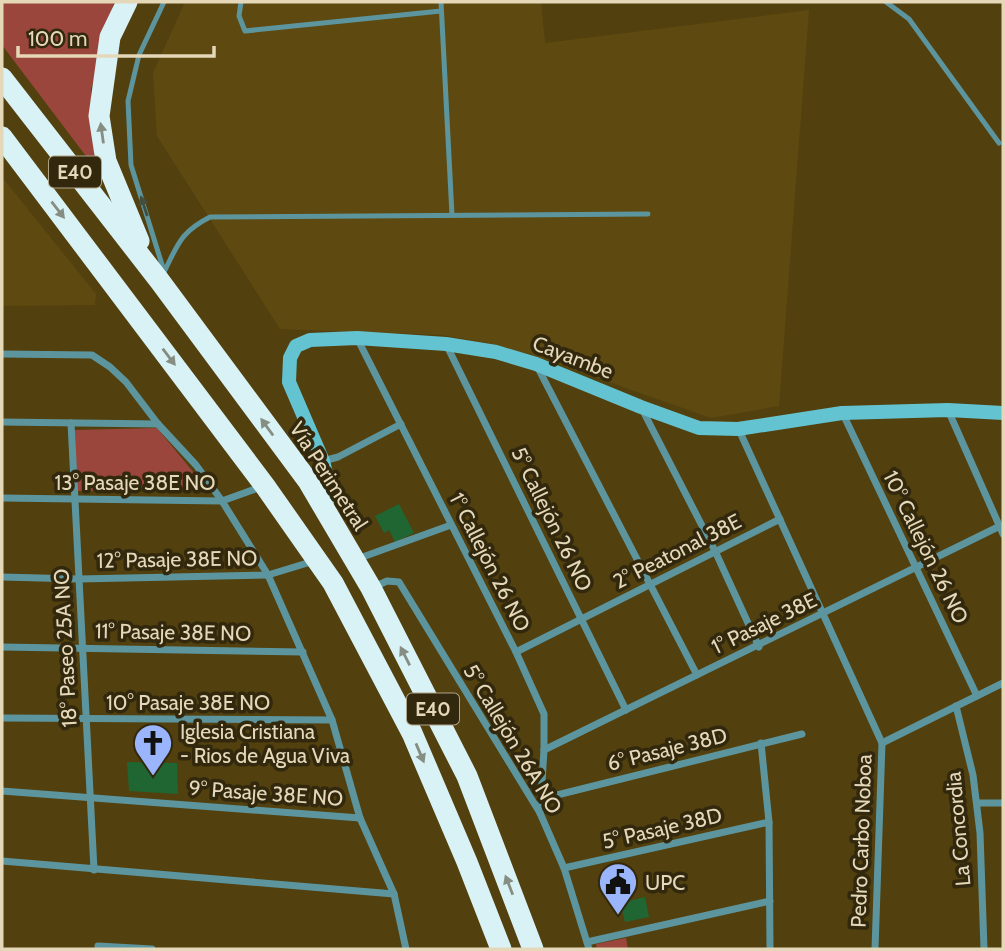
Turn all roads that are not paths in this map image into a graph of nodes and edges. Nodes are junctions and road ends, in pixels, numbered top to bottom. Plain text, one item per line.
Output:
1 (127, 2) edge
2 (164, 2) edge
3 (241, 2) edge
4 (441, 2) edge
5 (886, 2) edge
6 (441, 11) junction
7 (2, 78) edge
8 (999, 143) dead end
9 (5, 147) edge
10 (648, 214) dead end
11 (452, 215) junction
12 (157, 272) junction
13 (357, 338) junction
14 (446, 344) junction
15 (2, 354) edge
16 (536, 364) junction
17 (641, 407) junction
18 (948, 410) junction
19 (842, 413) junction
20 (1003, 413) edge
21 (2, 422) edge
22 (71, 423) junction
23 (401, 424) junction
24 (158, 425) junction
25 (738, 429) junction
26 (323, 461) junction
27 (265, 486) junction
28 (2, 498) edge
29 (75, 499) junction
30 (222, 501) junction
31 (325, 510) junction
32 (780, 519) junction
33 (451, 525) junction
34 (1002, 530) edge
35 (715, 551) junction
36 (355, 560) junction
37 (317, 561) junction
38 (916, 567) junction
39 (268, 575) junction
40 (2, 577) edge
41 (79, 579) junction
42 (650, 584) junction
43 (371, 588) junction
44 (822, 613) junction
45 (582, 619) junction
46 (2, 647) edge
47 (759, 647) junction
48 (83, 648) junction
49 (303, 652) junction
50 (516, 652) junction
51 (697, 675) junction
52 (1003, 683) edge
53 (977, 696) junction
54 (956, 706) junction
55 (626, 710) junction
56 (2, 718) edge
57 (86, 719) junction
58 (332, 720) junction
59 (802, 734) dead end
60 (761, 743) junction
61 (882, 743) junction
62 (544, 750) junction
63 (2, 792) edge
64 (90, 798) junction
65 (541, 799) junction
66 (976, 803) junction
67 (1003, 803) edge
68 (540, 813) junction
69 (360, 818) junction
70 (769, 822) junction
71 (2, 862) edge
72 (564, 868) junction
73 (94, 870) junction
74 (394, 894) junction
75 (770, 901) junction
76 (98, 946) dead end
77 (588, 946) edge
78 (152, 949) edge
79 (406, 949) edge
80 (501, 949) edge
81 (533, 949) edge
82 (770, 949) edge
83 (875, 949) edge
84 (984, 949) edge

12 -> 1 highway
12 -> 2 lane
3 - 6 lane
4 - 6 lane
5 - 8 lane
6 - 11 lane
7 - 12 highway, Vía Perimetral / E40
9 -> 27 highway, E40
10 - 11 lane
11 - 12 lane
31 -> 12 highway, Vía Perimetral / E40
13 - 14 street, Cayambe
13 - 23 street, 1° Callejón 26 NO
13 - 26 street, Cayambe
14 - 16 street, Cayambe
14 - 45 street, 5° Callejón 26 NO
15 - 24 street
16 - 17 street, Cayambe
16 - 42 street
17 - 25 street, Cayambe
17 - 35 street
18 - 19 street, Cayambe
18 - 20 street, Cayambe
18 - 34 street
19 - 25 street, Cayambe
19 - 38 street, 10° Callejón 26 NO
21 - 22 street
22 - 24 street
22 - 29 street, 18° Paseo 25A NO
23 - 26 street
23 - 33 street, 1° Callejón 26 NO
24 - 30 street
25 - 32 street
26 - 31 street, Cayambe
27 - 30 street, 13° Pasaje 38E NO
27 - 37 highway, E40
28 - 29 street, 13° Pasaje 38E NO
29 - 30 street, 13° Pasaje 38E NO
29 - 41 street, 18° Paseo 25A NO
30 - 39 street
31 - 36 highway, Vía Perimetral / E40
32 - 35 street, 2° Peatonal 38E
32 - 44 street
33 - 36 street
33 - 50 street, 1° Callejón 26 NO
34 - 38 street, 1° Pasaje 38E
35 - 42 street, 2° Peatonal 38E
35 - 47 street
36 - 43 highway, Vía Perimetral / E40
37 - 39 street, 12° Pasaje 38E NO
37 -> 80 highway, E40
38 - 44 street, 1° Pasaje 38E
38 - 53 street, 10° Callejón 26 NO
39 - 41 street, 12° Pasaje 38E NO
39 - 49 street
40 - 41 street, 12° Pasaje 38E NO
41 - 48 street, 18° Paseo 25A NO
42 - 45 street, 2° Peatonal 38E
42 - 51 street
43 - 68 street, 5° Callejón 26A NO
81 -> 43 highway, Vía Perimetral / E40
44 - 47 street, 1° Pasaje 38E
44 - 61 street
45 - 50 street, 2° Peatonal 38E
45 - 55 street, 5° Callejón 26 NO
46 - 48 street, 11° Pasaje 38E NO
47 - 51 street, 1° Pasaje 38E
48 - 49 street, 11° Pasaje 38E NO
48 - 57 street, 18° Paseo 25A NO
49 - 58 street
50 - 62 street, 1° Callejón 26 NO
51 - 55 street, 1° Pasaje 38E
52 - 53 street, Pedro Carbo Noboa
53 - 54 street, Pedro Carbo Noboa
54 - 61 street, Pedro Carbo Noboa
54 - 66 street, La Concordia
55 - 62 street, 1° Pasaje 38E
56 - 57 street, 10° Pasaje 38E NO
57 - 58 street, 10° Pasaje 38E NO
57 - 64 street, 18° Paseo 25A NO
58 - 69 street
59 - 60 street, 6° Pasaje 38D
60 - 65 street, 6° Pasaje 38D
60 - 70 street
61 - 83 street, Pedro Carbo Noboa
62 - 65 street, 1° Callejón 26 NO
63 - 64 street, 9° Pasaje 38E NO
64 - 69 street, 9° Pasaje 38E NO
64 - 73 street, 18° Paseo 25A NO
65 - 68 street, 1° Callejón 26 NO
66 - 67 street
66 - 84 street, La Concordia
68 - 72 street, 5° Callejón 26A NO
69 - 74 street
70 - 72 street, 5° Pasaje 38D
70 - 75 street
71 - 73 street
72 - 77 street, 5° Callejón 26A NO
73 - 74 street
74 - 79 street
75 - 77 street
75 - 82 street
76 - 78 street

